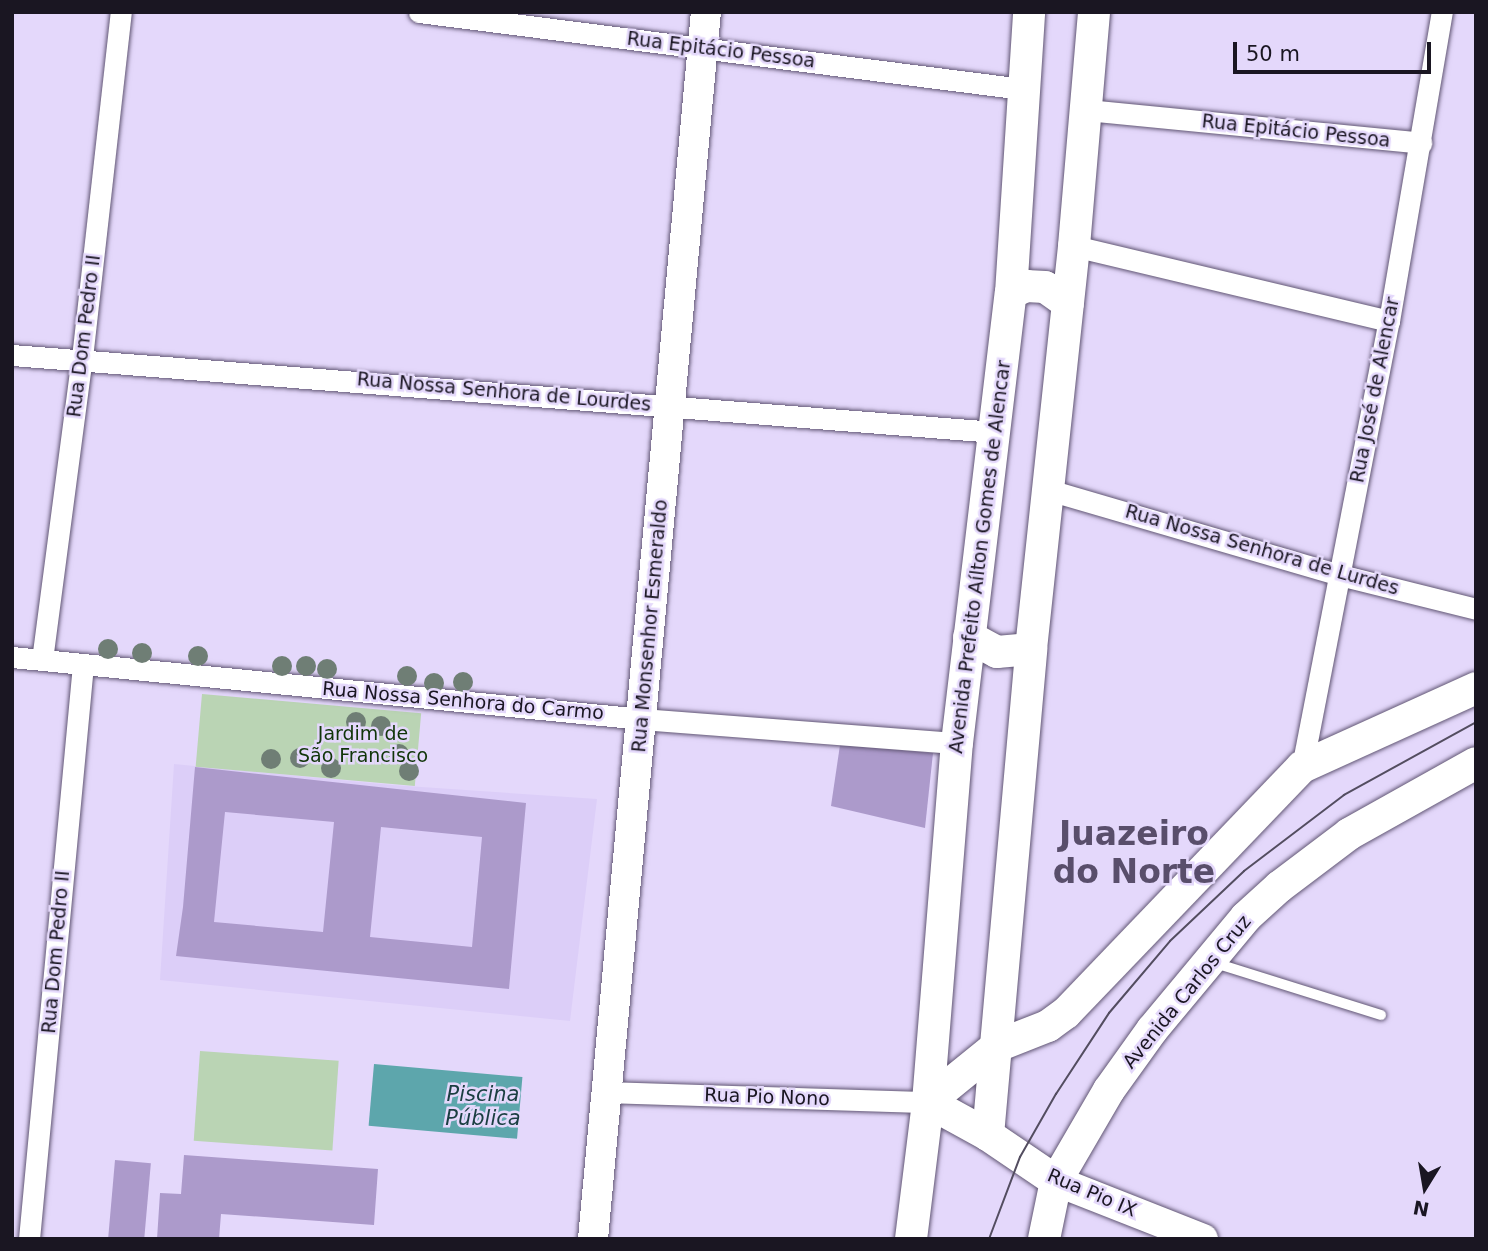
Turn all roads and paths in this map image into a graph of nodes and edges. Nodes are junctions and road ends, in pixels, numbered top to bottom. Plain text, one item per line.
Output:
1 (121, 12) edge
2 (419, 12) edge
3 (706, 12) edge
4 (1029, 12) edge
5 (1094, 12) edge
6 (1441, 12) edge
7 (702, 48) junction
8 (1023, 89) junction
9 (1087, 110) junction
10 (1421, 143) junction
11 (1074, 246) junction
12 (1011, 293) junction
13 (1068, 303) junction
14 (1389, 321) junction
15 (12, 355) edge
16 (82, 358) junction
17 (669, 405) junction
18 (995, 432) junction
19 (1049, 490) junction
20 (1340, 575) junction
21 (1476, 609) edge
22 (969, 637) junction
23 (1031, 649) junction
24 (12, 657) edge
25 (42, 660) junction
26 (83, 665) junction
27 (1476, 688) edge
28 (642, 719) junction
29 (957, 744) junction
30 (1476, 763) edge
31 (1302, 767) junction
32 (1209, 961) junction
33 (1381, 1015) dead end
34 (997, 1046) junction
35 (607, 1092) junction
36 (928, 1102) junction
37 (988, 1135) junction
38 (1056, 1181) junction
39 (29, 1239) edge
40 (593, 1239) edge
41 (911, 1239) edge
42 (1044, 1239) edge
43 (1203, 1239) edge

1 - 16 street, Rua Dom Pedro II
2 - 7 street, Rua Epitácio Pessoa
3 - 7 street, Rua Monsenhor Esmeraldo
4 - 8 main road, Avenida Prefeito Aílton Gomes de Alencar
5 - 9 main road
6 - 10 street, Rua José de Alencar
7 - 8 street, Rua Epitácio Pessoa
7 - 17 street, Rua Monsenhor Esmeraldo
8 - 12 main road, Avenida Prefeito Aílton Gomes de Alencar
9 - 10 street, Rua Epitácio Pessoa
9 - 11 main road
10 - 14 street, Rua José de Alencar
11 - 13 main road
11 - 14 street
12 - 13 main road
12 - 18 main road, Avenida Prefeito Aílton Gomes de Alencar
13 - 19 main road
14 - 20 street, Rua José de Alencar
15 - 16 street, Rua Nossa Senhora de Lourdes
16 - 17 street, Rua Nossa Senhora de Lourdes
16 - 25 street, Rua Dom Pedro II
17 - 18 street, Rua Nossa Senhora de Lourdes
17 - 28 street, Rua Monsenhor Esmeraldo
18 - 22 main road, Avenida Prefeito Aílton Gomes de Alencar
19 - 20 street, Rua Nossa Senhora de Lurdes
19 - 23 main road
20 - 21 street, Rua Nossa Senhora de Lurdes
20 - 31 street, Rua José de Alencar
22 - 23 main road
22 - 29 main road, Avenida Prefeito Aílton Gomes de Alencar
23 - 34 main road
24 - 25 street, Rua Nossa Senhora do Carmo
25 - 26 street, Rua Nossa Senhora do Carmo
26 - 28 street, Rua Nossa Senhora do Carmo
26 - 39 street, Rua Dom Pedro II
27 - 31 main road
28 - 29 street, Rua Nossa Senhora do Carmo
28 - 35 street, Rua Monsenhor Esmeraldo
29 - 36 main road, Avenida Prefeito Aílton Gomes de Alencar
30 - 32 main road, Avenida Carlos Cruz
31 - 34 main road
32 - 33 lane
32 - 38 main road, Avenida Carlos Cruz
34 - 36 main road
34 - 37 main road
35 - 36 street, Rua Pio Nono
35 - 40 street, Rua Monsenhor Esmeraldo
36 - 37 main road, Rua Pio IX
36 - 41 main road
37 - 38 main road, Rua Pio IX
38 - 42 main road, Avenida Carlos Cruz
38 - 43 street, Rua Pio IX

